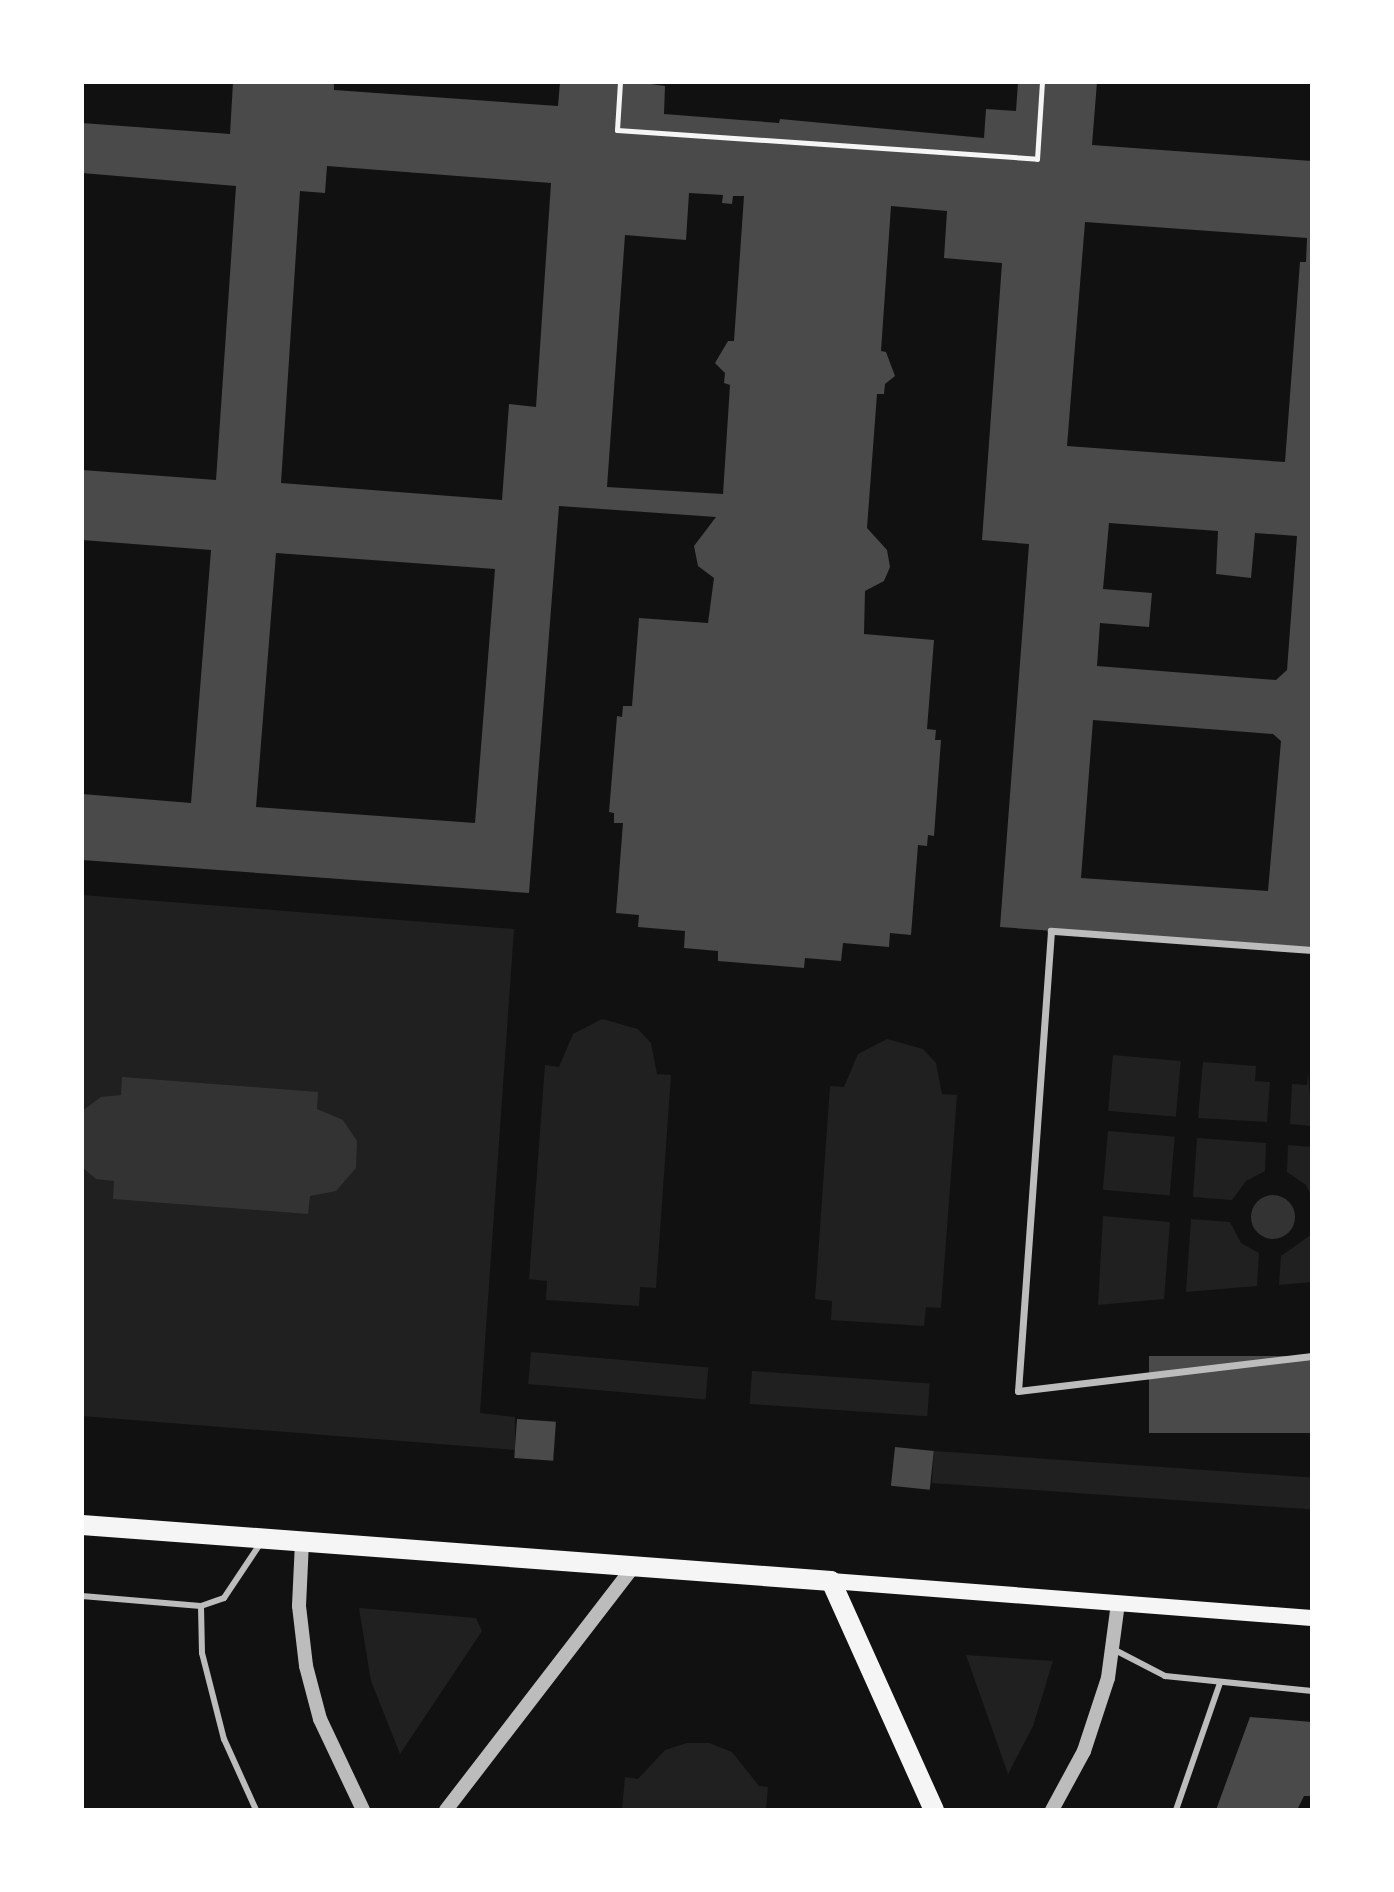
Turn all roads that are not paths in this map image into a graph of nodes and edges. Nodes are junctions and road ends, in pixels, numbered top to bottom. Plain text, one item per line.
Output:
1 (1312, 950) edge
2 (1312, 1356) edge
3 (82, 1525) edge
4 (264, 1539) junction
5 (302, 1542) junction
6 (634, 1566) junction
7 (831, 1581) junction
8 (82, 1596) edge
9 (1118, 1603) junction
10 (201, 1606) junction
11 (1312, 1618) edge
12 (1113, 1649) junction
13 (1220, 1683) junction
14 (1312, 1691) edge
15 (256, 1810) edge
16 (363, 1810) edge
17 (446, 1810) edge
18 (934, 1810) edge
19 (1052, 1810) edge
20 (1176, 1810) edge

1 - 2 street
3 - 4 main road
4 - 5 main road
4 - 10 lane
5 - 6 main road
5 - 16 street
6 - 7 main road
6 - 17 street
7 - 9 main road
7 - 18 main road
8 - 10 lane
9 - 11 main road
9 - 12 street
10 - 15 lane
12 - 13 lane
12 - 19 street
13 - 14 lane
13 - 20 lane

